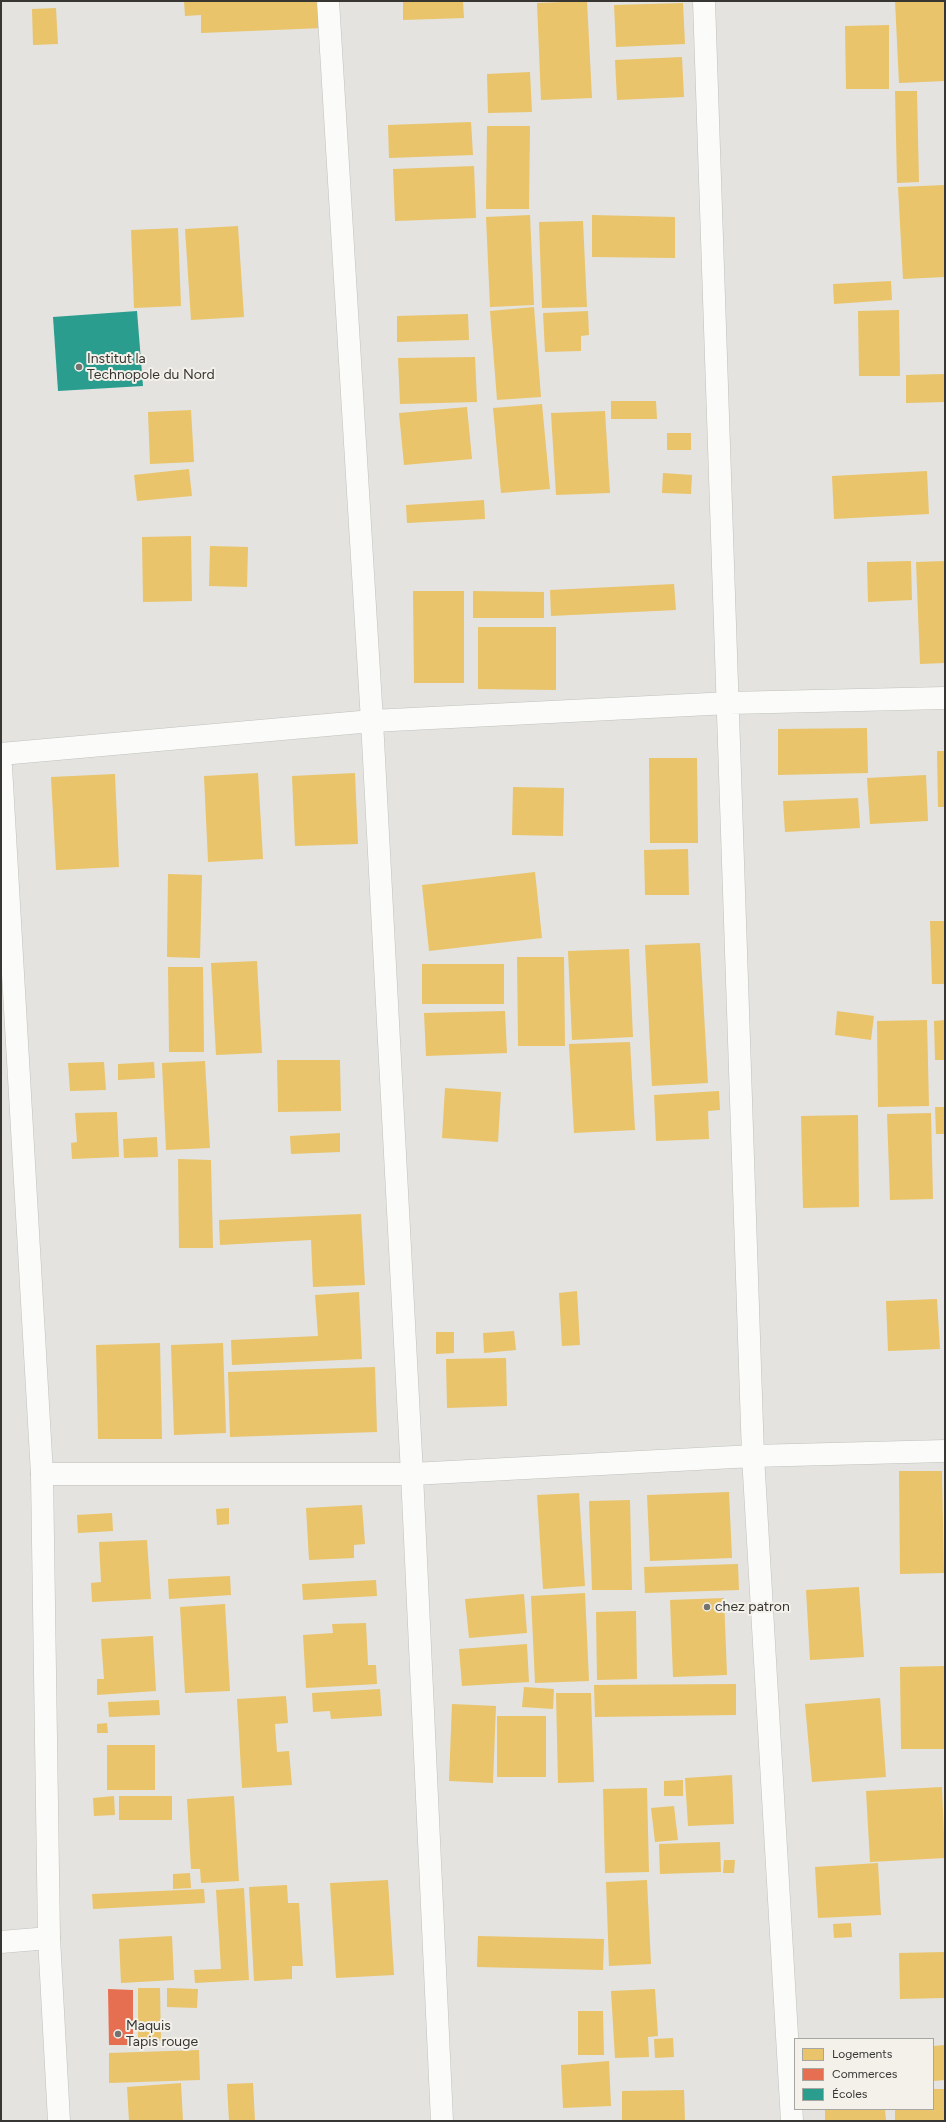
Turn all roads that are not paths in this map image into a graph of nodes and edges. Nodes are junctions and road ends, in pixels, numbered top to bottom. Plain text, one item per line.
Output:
1 (328, 1) edge
2 (704, 1) edge
3 (945, 698) edge
4 (728, 703) junction
5 (372, 721) junction
6 (1, 754) edge
7 (1, 767) edge
8 (4, 862) edge
9 (945, 1451) edge
10 (753, 1456) junction
11 (42, 1474) junction
12 (412, 1474) junction
13 (49, 1938) junction
14 (1, 1942) edge
15 (59, 2121) edge
16 (442, 2121) edge
17 (792, 2121) edge

1 - 5 street
2 - 4 street
3 - 4 street
4 - 5 street
4 - 10 street
5 - 6 street
5 - 12 street
7 - 8 street
8 - 11 street
9 - 10 street
10 - 12 street
10 - 17 street
11 - 12 street
11 - 13 street
12 - 16 street
13 - 14 street
13 - 15 street

